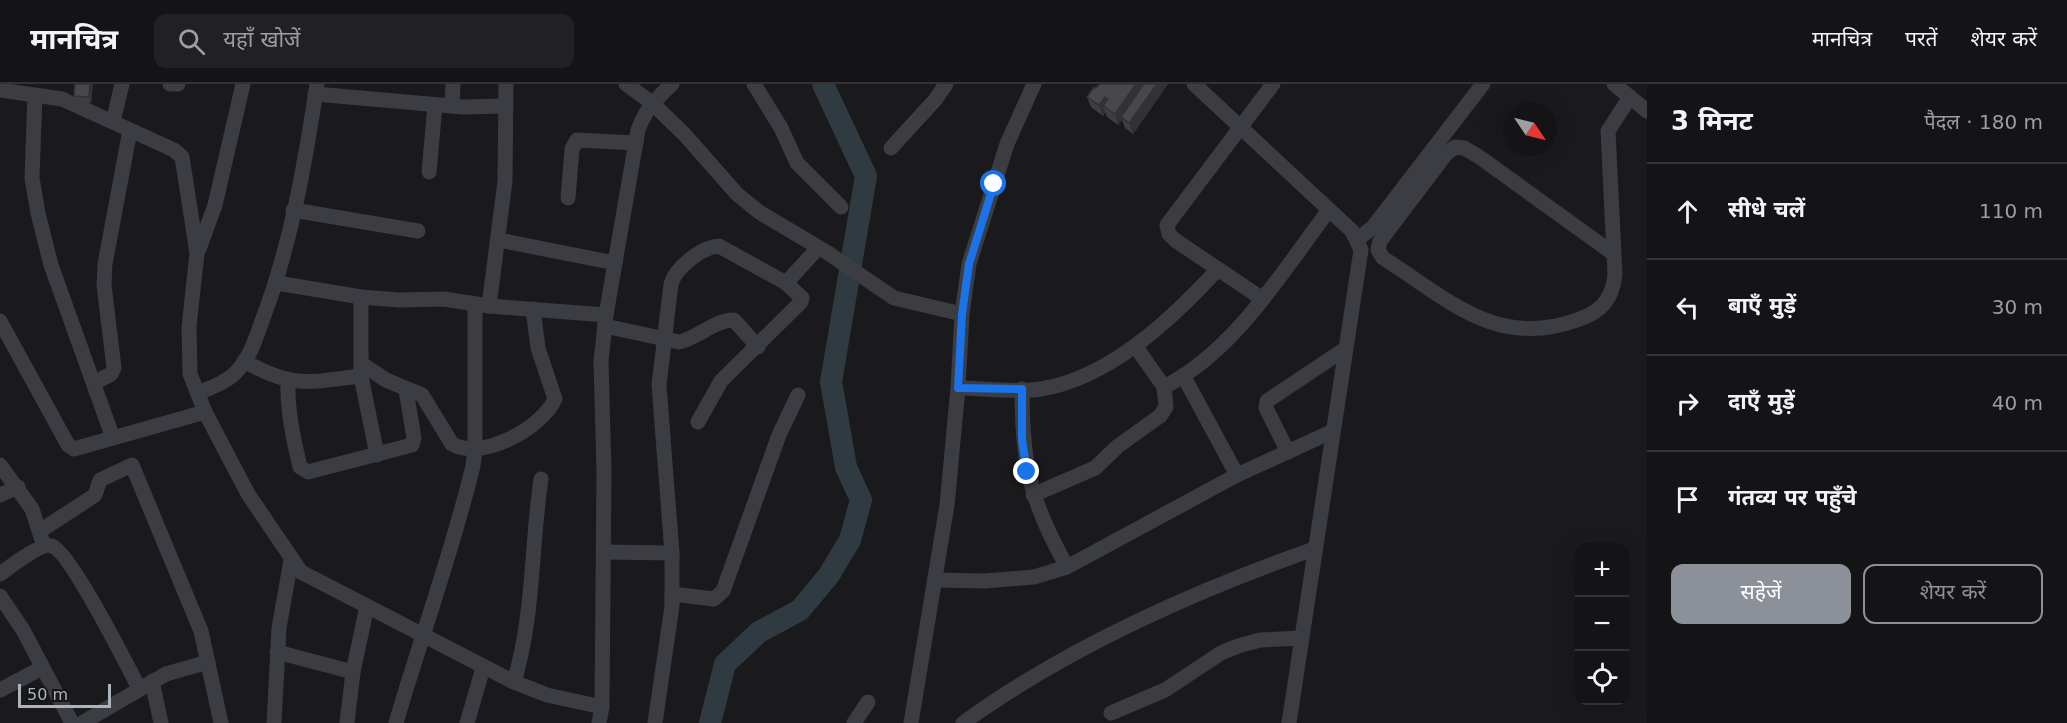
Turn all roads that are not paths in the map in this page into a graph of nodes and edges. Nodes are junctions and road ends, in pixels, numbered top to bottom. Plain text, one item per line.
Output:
1 (54, 84) edge
2 (122, 84) edge
3 (170, 84) edge
4 (178, 84) edge
5 (243, 84) edge
6 (453, 84) edge
7 (626, 84) edge
8 (672, 84) edge
9 (754, 84) edge
10 (946, 84) edge
11 (1034, 84) edge
12 (1194, 84) edge
13 (1273, 84) edge
14 (1483, 84) edge
15 (1614, 84) edge
16 (510, 85) edge
17 (316, 89) edge
18 (0, 90) edge
19 (35, 95) junction
20 (1630, 97) junction
21 (62, 99) junction
22 (652, 103) junction
23 (435, 105) junction
24 (452, 106) junction
25 (506, 106) junction
26 (1647, 111) edge
27 (113, 122) junction
28 (1242, 127) junction
29 (130, 130) junction
30 (636, 143) junction
31 (891, 148) dead end
32 (429, 172) dead end
33 (568, 198) dead end
34 (841, 207) dead end
35 (293, 210) junction
36 (1329, 210) junction
37 (418, 231) dead end
38 (499, 240) junction
39 (1357, 240) junction
40 (823, 250) junction
41 (197, 253) junction
42 (1614, 254) junction
43 (615, 263) junction
44 (1218, 269) junction
45 (277, 283) junction
46 (786, 283) junction
47 (362, 297) junction
48 (1261, 298) junction
49 (482, 305) junction
50 (532, 309) junction
51 (962, 314) junction
52 (0, 321) edge
53 (606, 321) junction
54 (665, 340) junction
55 (758, 347) junction
56 (1136, 347) junction
57 (1345, 349) junction
58 (244, 361) junction
59 (362, 370) junction
60 (1184, 377) junction
61 (288, 380) junction
62 (94, 382) junction
63 (1164, 387) junction
64 (958, 388) junction
65 (1022, 389) junction
66 (406, 390) junction
67 (198, 393) junction
68 (798, 395) dead end
69 (205, 412) junction
70 (698, 422) dead end
71 (1331, 432) junction
72 (113, 438) junction
73 (475, 449) junction
74 (1288, 452) junction
75 (377, 455) junction
76 (0, 465) edge
77 (1237, 475) junction
78 (541, 479) dead end
79 (18, 487) junction
80 (0, 495) edge
81 (1033, 495) junction
82 (42, 538) junction
83 (1314, 549) junction
84 (603, 552) junction
85 (672, 553) junction
86 (291, 560) junction
87 (1067, 567) junction
88 (0, 574) edge
89 (935, 580) junction
90 (672, 594) junction
91 (0, 596) edge
92 (367, 606) junction
93 (422, 635) junction
94 (1301, 638) junction
95 (277, 652) junction
96 (208, 662) junction
97 (42, 668) junction
98 (483, 668) junction
99 (353, 672) junction
100 (514, 682) junction
101 (146, 684) junction
102 (0, 690) edge
103 (868, 702) dead end
104 (602, 707) junction
105 (1111, 713) dead end
106 (72, 723) edge
107 (82, 723) edge
108 (161, 723) edge
109 (221, 723) edge
110 (274, 723) edge
111 (347, 723) edge
112 (396, 723) edge
113 (468, 723) edge
114 (599, 723) edge
115 (655, 723) edge
116 (854, 723) edge
117 (910, 723) edge
118 (963, 723) edge
119 (1289, 723) edge

1 - 21 street
2 - 27 street
3 - 4 street
5 - 41 street
6 - 24 street
7 - 22 street
8 - 22 street
9 - 34 street
10 - 31 street
11 - 51 street
12 - 28 street
13 - 28 street
14 - 39 street
15 - 20 street
16 - 25 street
17 - 23 street
17 - 35 street
18 - 19 street
19 - 21 street
19 - 62 street
20 - 26 street
20 - 42 street
21 - 27 street
22 - 30 street
22 - 40 street
23 - 24 street
23 - 32 street
24 - 25 street
25 - 38 street
27 - 29 street
28 - 36 street
28 - 44 street
29 - 41 street
29 - 62 street
30 - 33 street
30 - 43 street
35 - 37 street
35 - 45 street
36 - 39 street
36 - 48 street
38 - 43 street
38 - 49 street
39 - 57 street
40 - 46 street
40 - 51 street
41 - 67 street
42 - 42 street
43 - 53 street
44 - 48 street
44 - 56 street
45 - 47 street
45 - 58 street
46 - 54 street
46 - 55 street
47 - 49 street
47 - 59 street
48 - 60 street
49 - 50 street
49 - 73 street
50 - 53 street
50 - 73 street
51 - 64 street
52 - 72 street
53 - 54 street
53 - 84 street
54 - 55 street
54 - 85 street
55 - 70 street
56 - 63 street
56 - 65 street
57 - 71 street
57 - 74 street
58 - 61 street
58 - 67 street
59 - 61 street
59 - 66 street
59 - 75 street
60 - 63 street
60 - 77 street
61 - 75 street
62 - 72 street
63 - 81 street
64 - 65 street
64 - 89 street
65 - 81 street
66 - 73 street
66 - 75 street
67 - 69 street
68 - 90 street
69 - 72 street
69 - 86 street
71 - 74 street
71 - 83 street
73 - 93 street
74 - 77 street
76 - 79 street
77 - 87 street
78 - 100 street
79 - 80 street
79 - 82 street
81 - 87 street
82 - 88 street
82 - 96 street
82 - 101 street
83 - 94 street
83 - 118 street
84 - 85 street
84 - 104 street
85 - 90 street
86 - 92 street
86 - 95 street
87 - 89 street
89 - 117 street
90 - 115 street
91 - 97 street
92 - 93 street
92 - 99 street
93 - 98 street
93 - 112 street
94 - 105 street
94 - 119 street
95 - 99 street
95 - 110 street
96 - 101 street
96 - 109 street
97 - 102 street
97 - 106 street
98 - 100 street
98 - 113 street
99 - 111 street
100 - 104 street
101 - 107 street
101 - 108 street
103 - 116 street
104 - 114 street

